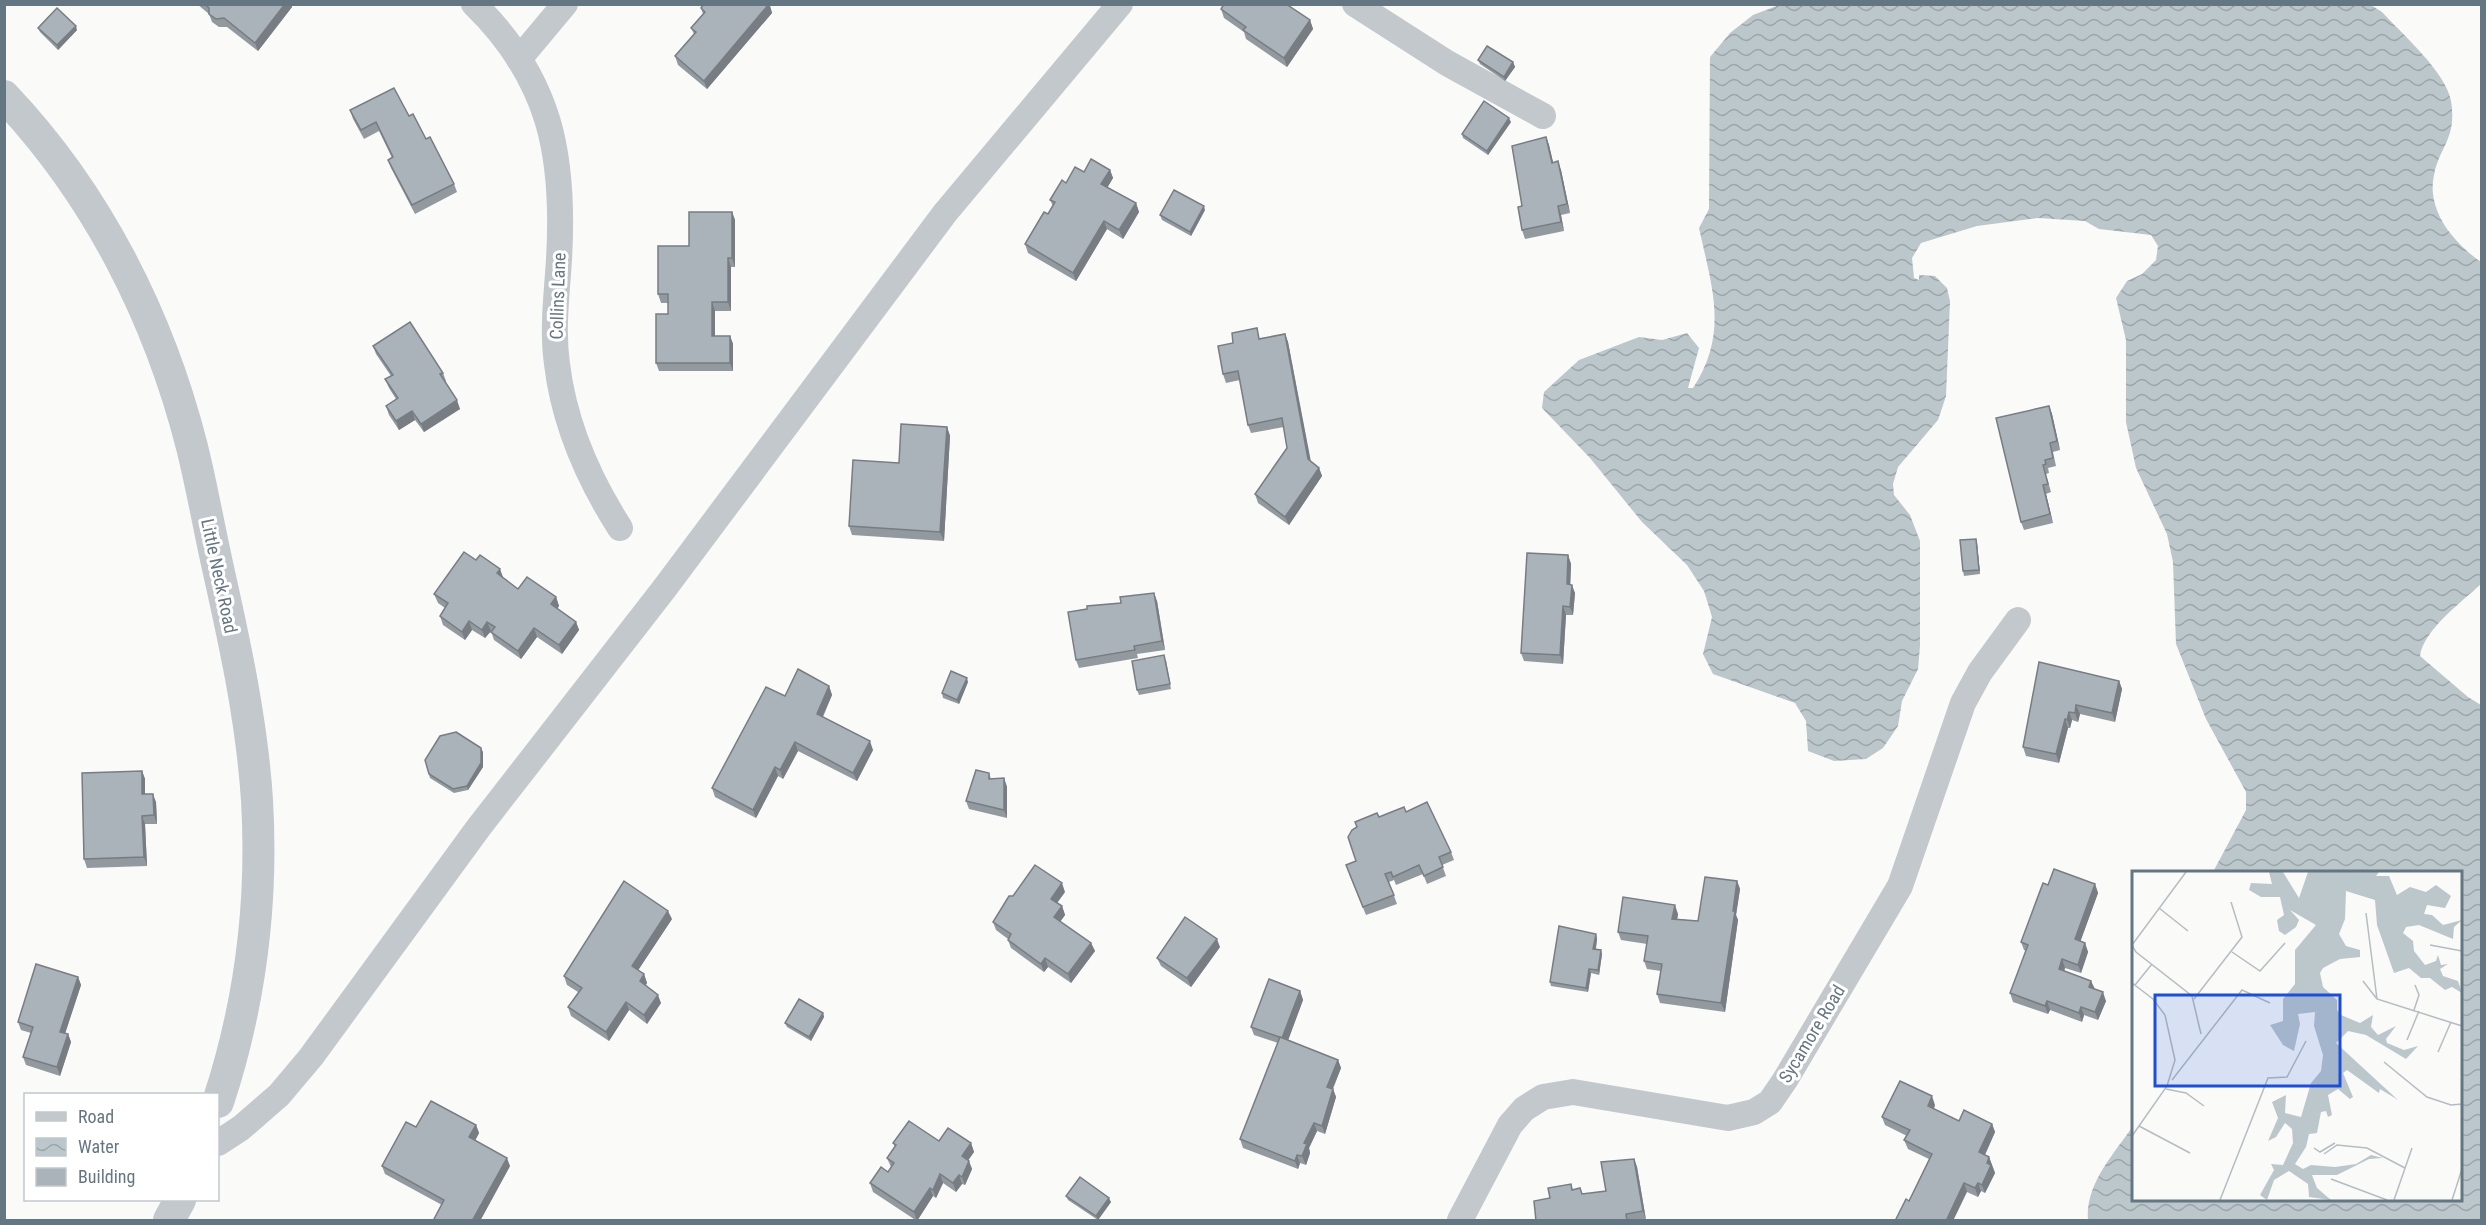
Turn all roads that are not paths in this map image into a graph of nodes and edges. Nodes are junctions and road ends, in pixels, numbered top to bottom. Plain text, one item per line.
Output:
1 (474, 4) edge
2 (565, 4) edge
3 (1120, 4) edge
4 (1355, 4) edge
5 (519, 59) junction
6 (4, 96) edge
7 (1543, 116) dead end
8 (620, 528) dead end
9 (2018, 620) dead end
10 (219, 1098) edge
11 (219, 1142) edge
12 (179, 1201) edge
13 (169, 1221) edge
14 (1460, 1221) edge

1 - 5 street, Collins Lane
2 - 5 street
3 - 11 street
4 - 7 street
5 - 8 street, Collins Lane
6 - 10 street, Little Neck Road
9 - 14 street, Sycamore Road
12 - 13 street

